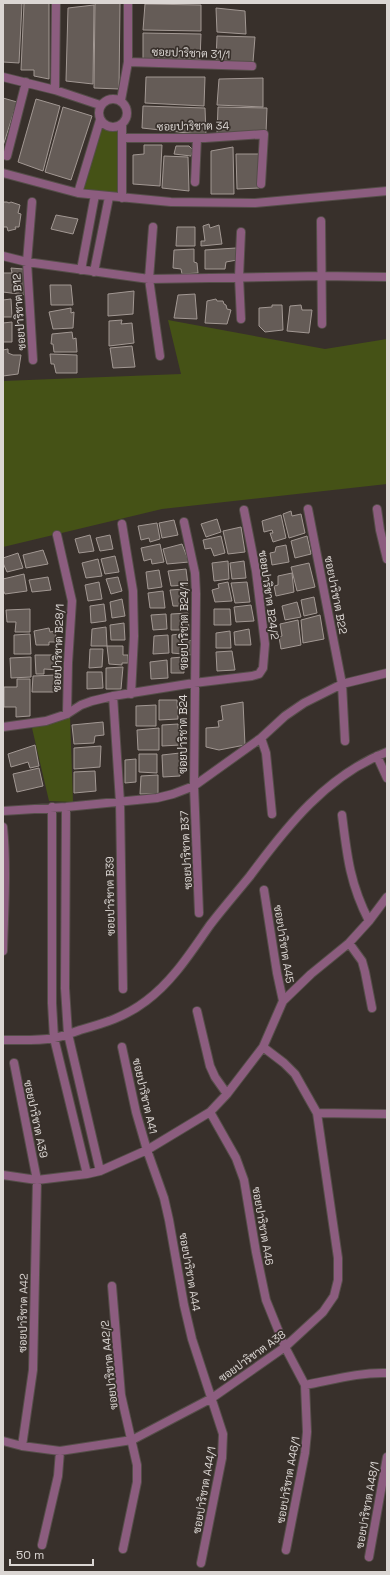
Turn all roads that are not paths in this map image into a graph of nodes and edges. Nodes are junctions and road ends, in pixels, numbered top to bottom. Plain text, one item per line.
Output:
1 (56, 3) edge
2 (128, 3) edge
3 (128, 62) junction
4 (252, 66) dead end
5 (3, 77) edge
6 (26, 82) junction
7 (55, 90) junction
8 (120, 100) junction
9 (100, 106) junction
10 (100, 120) junction
11 (122, 124) junction
12 (122, 138) junction
13 (197, 138) junction
14 (8, 156) dead end
15 (3, 173) edge
16 (195, 182) dead end
17 (260, 184) dead end
18 (387, 191) edge
19 (78, 193) junction
20 (95, 195) junction
21 (109, 196) junction
22 (122, 198) junction
23 (32, 202) dead end
24 (320, 221) dead end
25 (153, 227) dead end
26 (241, 232) dead end
27 (3, 256) edge
28 (26, 262) junction
29 (81, 270) junction
30 (94, 272) junction
31 (321, 276) junction
32 (239, 277) junction
33 (387, 277) edge
34 (149, 279) junction
35 (241, 319) dead end
36 (322, 324) dead end
37 (160, 356) dead end
38 (33, 360) dead end
39 (308, 509) dead end
40 (378, 509) dead end
41 (244, 510) dead end
42 (184, 522) dead end
43 (122, 524) dead end
44 (58, 535) dead end
45 (387, 559) edge
46 (387, 673) edge
47 (194, 683) junction
48 (342, 684) junction
49 (131, 694) junction
50 (113, 696) junction
51 (67, 714) junction
52 (3, 727) edge
53 (261, 738) junction
54 (345, 741) dead end
55 (387, 752) edge
56 (376, 756) junction
57 (387, 778) edge
58 (194, 786) junction
59 (120, 802) junction
60 (66, 807) junction
61 (52, 808) junction
62 (3, 811) edge
63 (272, 814) dead end
64 (342, 815) dead end
65 (3, 827) edge
66 (264, 890) dead end
67 (387, 897) edge
68 (200, 913) dead end
69 (369, 921) junction
70 (349, 943) junction
71 (3, 951) edge
72 (123, 989) dead end
73 (284, 1001) junction
74 (372, 1008) dead end
75 (197, 1011) dead end
76 (68, 1034) junction
77 (54, 1038) junction
78 (3, 1040) edge
79 (122, 1047) dead end
80 (263, 1047) junction
81 (14, 1063) dead end
82 (227, 1094) junction
83 (210, 1112) junction
84 (317, 1113) junction
85 (387, 1114) edge
86 (146, 1150) junction
87 (100, 1171) junction
88 (87, 1174) junction
89 (3, 1175) edge
90 (37, 1180) junction
91 (112, 1286) dead end
92 (285, 1348) junction
93 (387, 1374) edge
94 (305, 1385) junction
95 (212, 1398) junction
96 (132, 1440) junction
97 (3, 1441) edge
98 (22, 1446) junction
99 (60, 1451) junction
100 (387, 1457) edge
101 (42, 1545) dead end
102 (123, 1549) dead end
103 (286, 1550) dead end
104 (369, 1557) dead end
105 (202, 1563) dead end

1 - 7 street
2 - 3 street
3 - 4 street, ซอยปาริชาต 31/1
3 - 8 street
5 - 6 street
6 - 7 street
6 - 14 street
7 - 9 street
8 - 9 street
8 - 11 street
9 - 10 street
10 - 11 street
10 - 19 street
11 - 12 street
12 - 13 street, ซอยปาริชาต 34
12 - 22 street
13 - 16 street
13 - 17 street, ซอยปาริชาต 34
15 - 19 street
18 - 22 street
19 - 20 street
20 - 21 street
20 - 29 street
21 - 22 street
21 - 30 street
23 - 28 street, ซอยปาริชาต B12
24 - 31 street
25 - 34 street
26 - 32 street
27 - 28 street
28 - 29 street
28 - 38 street, ซอยปาริชาต B12
29 - 30 street
30 - 34 street
31 - 32 street
31 - 33 street
31 - 36 street
32 - 34 street
32 - 35 street
34 - 37 street
39 - 48 street, ซอยปาริชาต B22
40 - 45 street
41 - 47 street, ซอยปาริชาต B24/2
42 - 47 street, ซอยปาริชาต B24/1
43 - 49 street
44 - 51 street, ซอยปาริชาต B28/1
46 - 48 street
47 - 49 street
47 - 58 street, ซอยปาริชาต B24
48 - 53 street
48 - 54 street, ซอยปาริชาต B22
49 - 50 street
50 - 51 street
50 - 59 street, ซอยปาริชาต B39
51 - 52 street
53 - 58 street
53 - 63 street
55 - 56 street
56 - 57 street
56 - 76 street
58 - 59 street
58 - 68 street, ซอยปาริชาต B37
59 - 60 street
59 - 72 street, ซอยปาริชาต B39
60 - 61 street
60 - 76 street
61 - 62 street
61 - 77 street
64 - 69 street
65 - 71 street
66 - 73 street, ซอยปาริชาต A45
67 - 69 street
69 - 70 street
70 - 73 street
70 - 74 street
73 - 80 street
75 - 82 street
76 - 77 street
76 - 87 street
77 - 78 street
77 - 88 street
79 - 86 street, ซอยปาริชาต A41
80 - 82 street
80 - 84 street, ซอยปาริชาต A38
81 - 90 street, ซอยปาริชาต A39
82 - 83 street
83 - 86 street
83 - 92 street, ซอยปาริชาต A46
84 - 85 street
84 - 92 street, ซอยปาริชาต A38
86 - 87 street
86 - 95 street, ซอยปาริชาต A44
87 - 88 street
88 - 90 street
89 - 90 street
90 - 98 street, ซอยปาริชาต A42
91 - 96 street, ซอยปาริชาต A42/2
92 - 94 street, ซอยปาริชาต A46/1
92 - 95 street, ซอยปาริชาต A38
93 - 94 street
94 - 103 street, ซอยปาริชาต A46/1
95 - 96 street, ซอยปาริชาต A38
95 - 105 street, ซอยปาริชาต A44/1
96 - 99 street, ซอยปาริชาต A38
96 - 102 street, ซอยปาริชาต A42/2
97 - 98 street, ซอยปาริชาต A38
98 - 99 street, ซอยปาริชาต A38
99 - 101 street
100 - 104 street, ซอยปาริชาต A48/1

